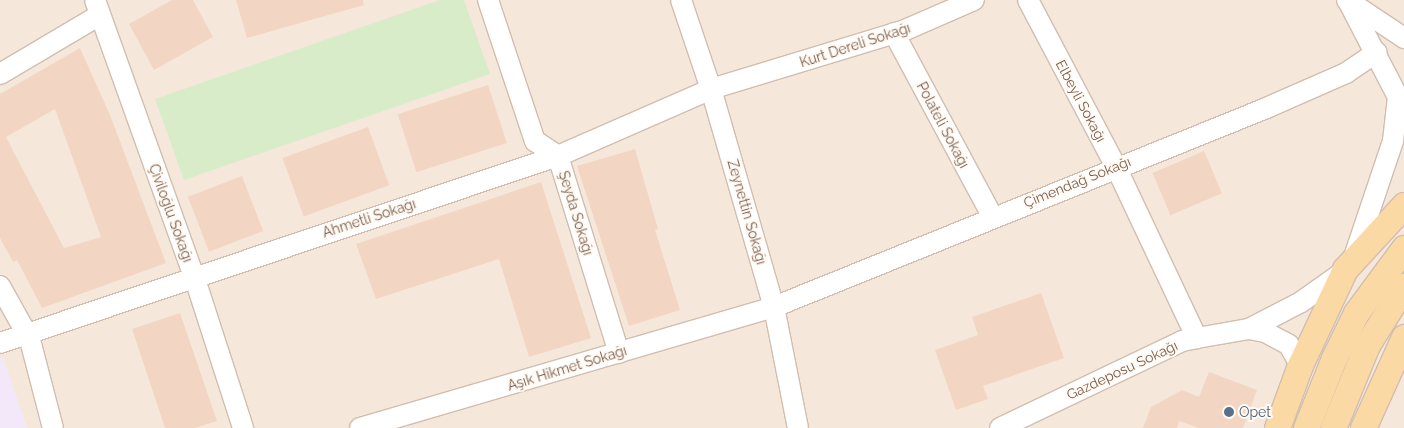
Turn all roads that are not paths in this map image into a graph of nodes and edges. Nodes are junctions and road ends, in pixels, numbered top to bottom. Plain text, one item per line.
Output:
1 (488, 0) edge
2 (681, 0) edge
3 (974, 0) edge
4 (1028, 0) edge
5 (1347, 0) edge
6 (97, 8) edge
7 (894, 33) junction
8 (1404, 38) edge
9 (1377, 52) junction
10 (0, 74) edge
11 (733, 84) joint
12 (711, 89) junction
13 (1401, 100) edge
14 (558, 156) junction
15 (1116, 167) junction
16 (1404, 205) edge
17 (992, 216) junction
18 (1404, 248) edge
19 (1350, 263) junction
20 (194, 276) junction
21 (0, 286) edge
22 (1404, 286) edge
23 (774, 306) junction
24 (1249, 329) junction
25 (27, 334) junction
26 (1404, 337) edge
27 (1197, 338) junction
28 (0, 342) edge
29 (619, 353) junction
30 (1300, 366) junction
31 (53, 428) edge
32 (243, 428) edge
33 (360, 428) edge
34 (798, 428) edge
35 (1000, 428) edge
36 (1276, 428) edge
37 (1306, 428) edge
38 (1333, 428) edge
39 (1362, 428) edge

1 - 14 street, Şeyda Sokağı
2 - 12 street, Zeynettin Sokağı
3 - 7 street, Kurt Dereli Sokağı
4 - 15 street, Elbeyli Sokağı
5 - 8 street
5 - 9 street
6 - 10 street
6 - 20 street, Çiviloğlu Sokağı
7 - 11 street, Kurt Dereli Sokağı
7 - 17 street, Polateli Sokağı
9 - 13 street
9 - 15 street, Çimendağ Sokağı
11 - 12 street, Ahmetli Sokağı
12 - 14 street, Ahmetli Sokağı
12 - 23 street, Zeynettin Sokağı
13 - 19 street
14 - 20 street, Ahmetli Sokağı
14 - 29 street, Şeyda Sokağı
15 - 17 street, Çimendağ Sokağı
15 - 27 street, Elbeyli Sokağı
16 - 19 main road
17 - 23 street, Çimendağ Sokağı
18 - 37 main road
19 - 24 street
19 - 30 main road
20 - 25 street, Ahmetli Sokağı
20 - 32 street, Çiviloğlu Sokağı
21 - 25 street
22 - 38 main road
23 - 29 street, Aşık Hikmet Sokağı
23 - 34 street, Zeynettin Sokağı
24 - 27 street, Gazdeposu Sokağı
24 - 30 street
25 - 28 street, Ahmetli Sokağı
25 - 31 street
26 - 39 main road
27 - 35 street, Gazdeposu Sokağı
29 - 33 street, Aşık Hikmet Sokağı
30 - 36 main road

